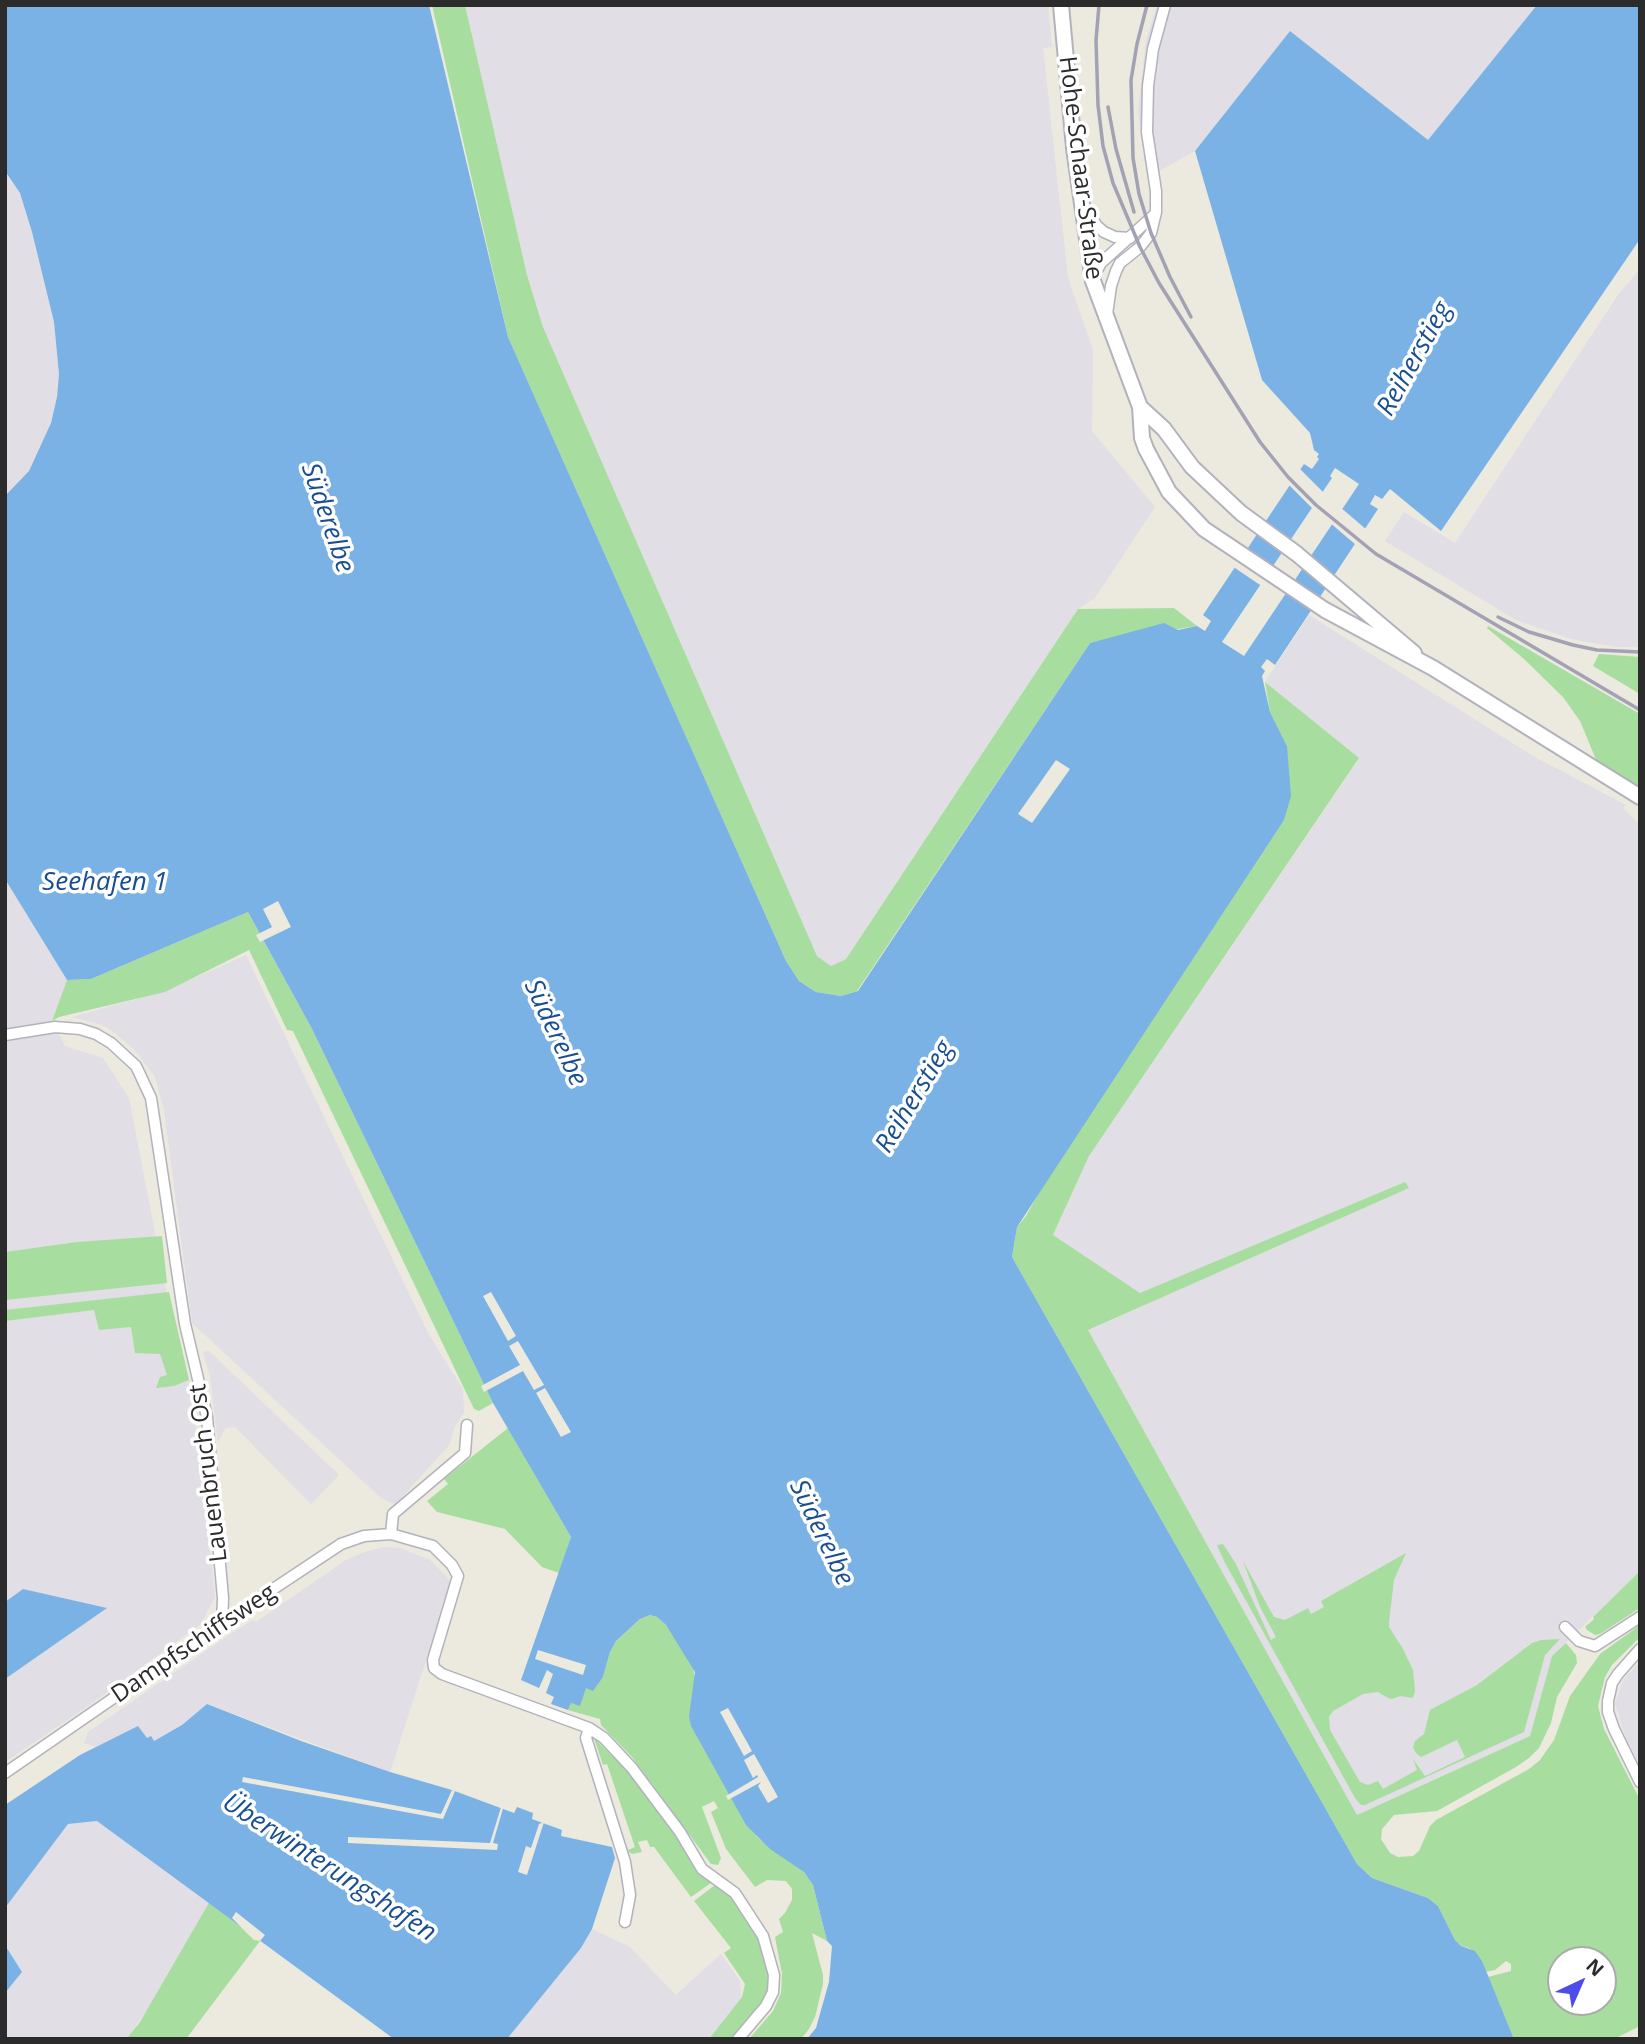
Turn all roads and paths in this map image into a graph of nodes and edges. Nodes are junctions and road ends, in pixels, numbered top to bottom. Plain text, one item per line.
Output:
1 (1061, 5) edge
2 (1165, 5) edge
3 (1081, 199) junction
4 (1156, 212) junction
5 (1130, 238) junction
6 (1088, 255) junction
7 (1120, 262) junction
8 (1101, 263) junction
9 (1093, 281) junction
10 (1106, 321) junction
11 (1140, 407) junction
12 (1433, 668) junction
13 (1640, 797) edge
14 (5, 1035) edge
15 (467, 1426) dead end
16 (391, 1534) junction
17 (1640, 1617) edge
18 (222, 1623) junction
19 (1565, 1627) dead end
20 (1640, 1649) edge
21 (589, 1728) junction
22 (5, 1773) edge
23 (1640, 1782) edge
24 (625, 1922) dead end
25 (738, 2039) edge

1 - 3 main road, Hohe-Schaar-Straße
2 - 4 street
3 - 5 street
3 - 6 main road, Hohe-Schaar-Straße
4 - 5 street
4 - 7 street
5 - 8 street
6 - 8 street
6 - 9 main road, Hohe-Schaar-Straße
7 - 8 street
7 - 10 street
8 - 9 street
9 - 10 main road, Hohe-Schaar-Straße
10 - 11 main road, Hohe-Schaar-Straße
11 - 12 main road, Hohe-Schaar-Straße
11 - 12 main road, Hohe-Schaar-Straße
12 - 13 main road, Hohe-Schaar-Straße
14 - 18 street, Lauenbruch Ost
15 - 16 street
16 - 18 street, Dampfschiffsweg
16 - 21 street, Dampfschiffsweg
17 - 19 street
18 - 22 street, Dampfschiffsweg
20 - 23 street
21 - 24 street
21 - 25 street

